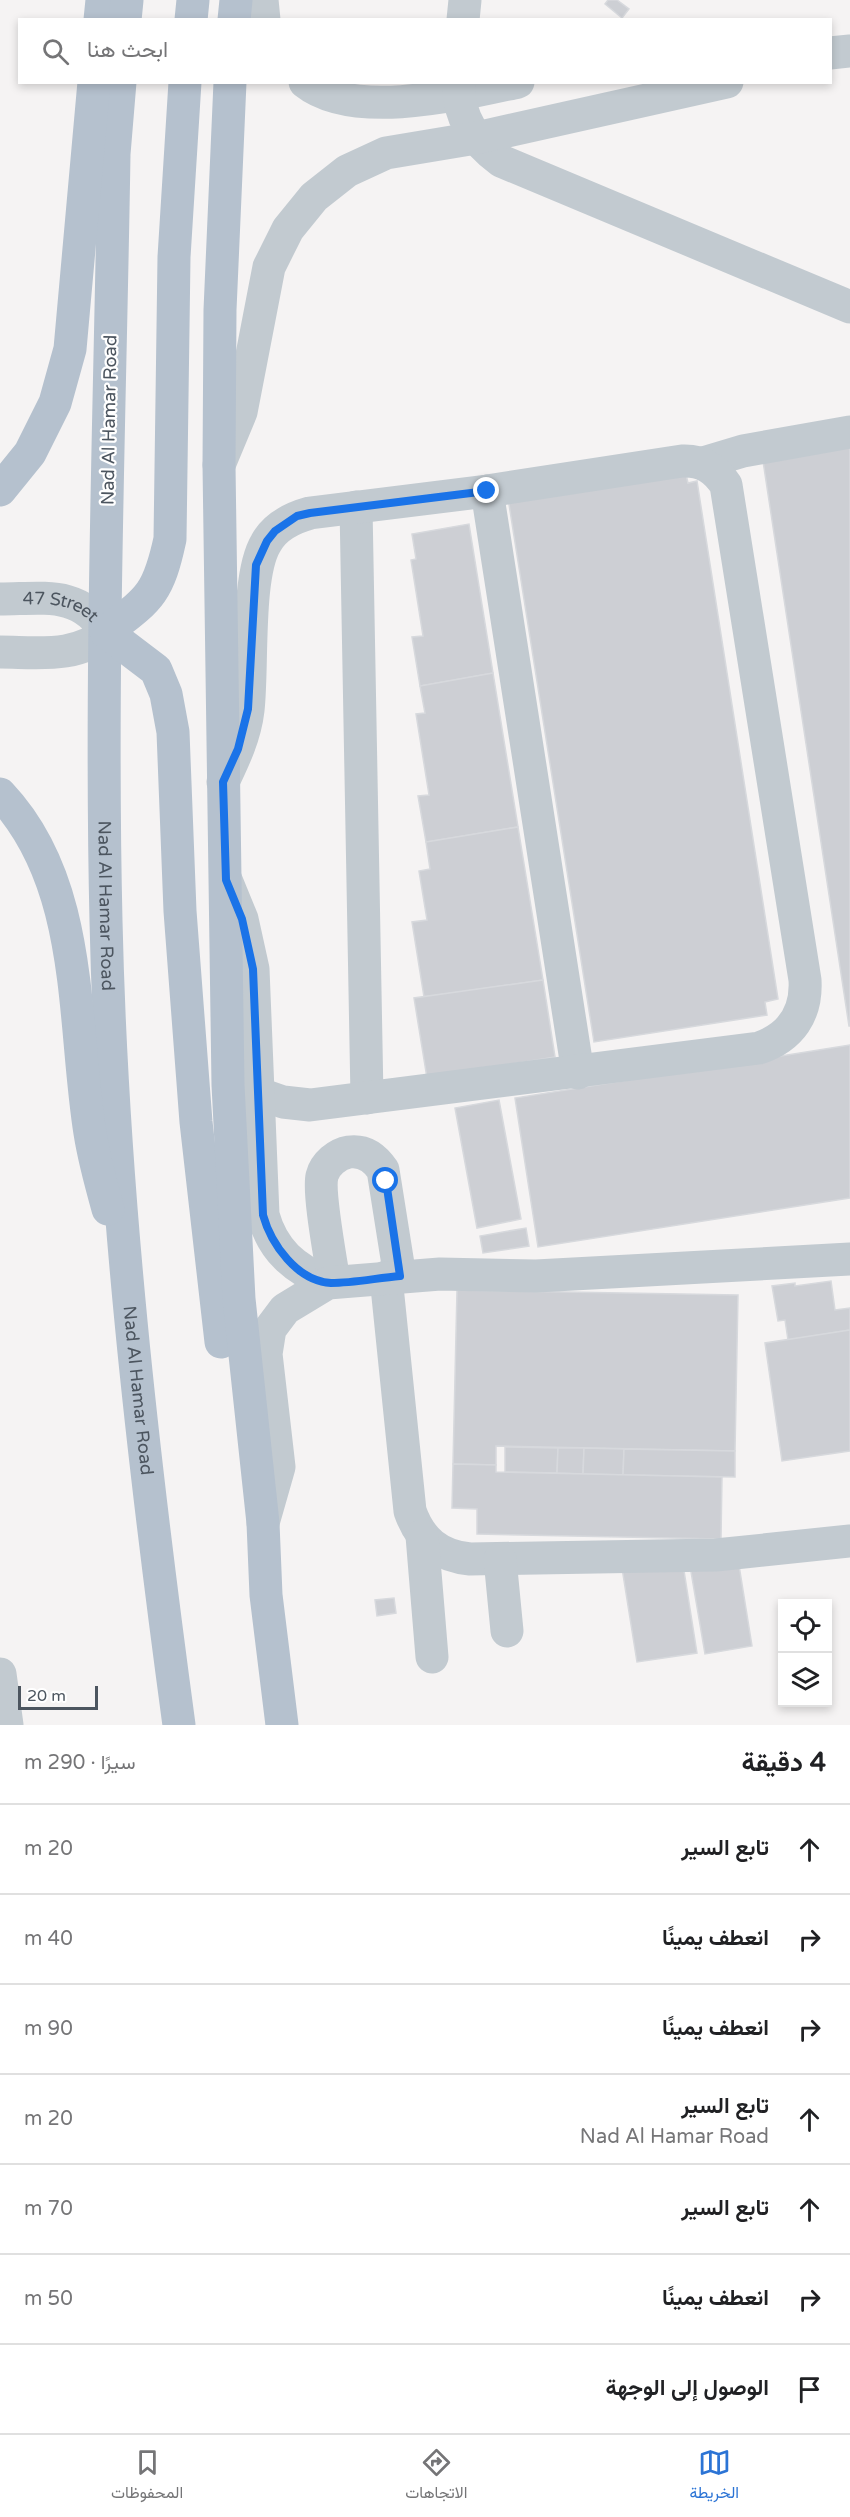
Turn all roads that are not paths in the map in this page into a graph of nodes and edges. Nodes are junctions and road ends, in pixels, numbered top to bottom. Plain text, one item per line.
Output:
1 (102, 0) edge
2 (127, 0) edge
3 (193, 0) edge
4 (236, 0) edge
5 (262, 0) edge
6 (465, 0) edge
7 (100, 18) edge
8 (125, 18) edge
9 (191, 18) edge
10 (234, 18) edge
11 (264, 18) edge
12 (463, 18) edge
13 (850, 51) edge
14 (832, 52) edge
15 (94, 84) edge
16 (120, 84) edge
17 (185, 84) edge
18 (230, 84) edge
19 (307, 84) edge
20 (501, 84) edge
21 (718, 84) edge
22 (459, 89) edge
23 (476, 138) junction
24 (850, 308) edge
25 (850, 432) edge
26 (703, 464) junction
27 (219, 465) junction
28 (0, 489) edge
29 (487, 491) junction
30 (356, 507) junction
31 (0, 599) edge
32 (106, 632) junction
33 (0, 652) edge
34 (223, 782) junction
35 (0, 794) edge
36 (226, 880) junction
37 (578, 1072) junction
38 (260, 1094) junction
39 (367, 1098) junction
40 (850, 1259) edge
41 (126, 1268) junction
42 (393, 1277) junction
43 (331, 1283) junction
44 (263, 1523) junction
45 (422, 1536) junction
46 (850, 1542) edge
47 (500, 1559) junction
48 (266, 1594) junction
49 (507, 1631) dead end
50 (432, 1657) dead end
51 (0, 1674) edge
52 (6, 1725) edge
53 (179, 1725) edge
54 (282, 1725) edge

1 - 7 main road
2 - 8 main road
3 - 9 main road
4 - 10 main road
5 - 11 street
6 - 12 street
13 - 14 street
15 - 28 main road
16 - 32 main road, Nad Al Hamar Road
17 - 32 main road
18 - 27 main road
19 - 22 street
20 - 22 street
21 - 23 street
22 - 23 street
23 - 24 street
23 - 27 street
25 - 26 street
26 - 29 street
26 - 37 street
27 - 34 main road
29 - 30 street
29 - 37 street
30 - 34 street
30 - 39 street
31 - 32 street, 47 Street
32 - 33 street, 47 Street
32 - 41 main road, Nad Al Hamar Road
32 - 48 main road
34 - 36 main road
35 - 41 main road
36 - 38 street
36 - 44 main road
37 - 39 street
38 - 39 street
38 - 43 street
40 - 42 street
41 - 53 main road, Nad Al Hamar Road
42 - 43 street
42 - 43 street
42 - 45 street
43 - 44 street
44 - 48 main road
45 - 47 street
45 - 50 street
46 - 47 street
47 - 49 street
48 - 54 main road
51 - 52 street

